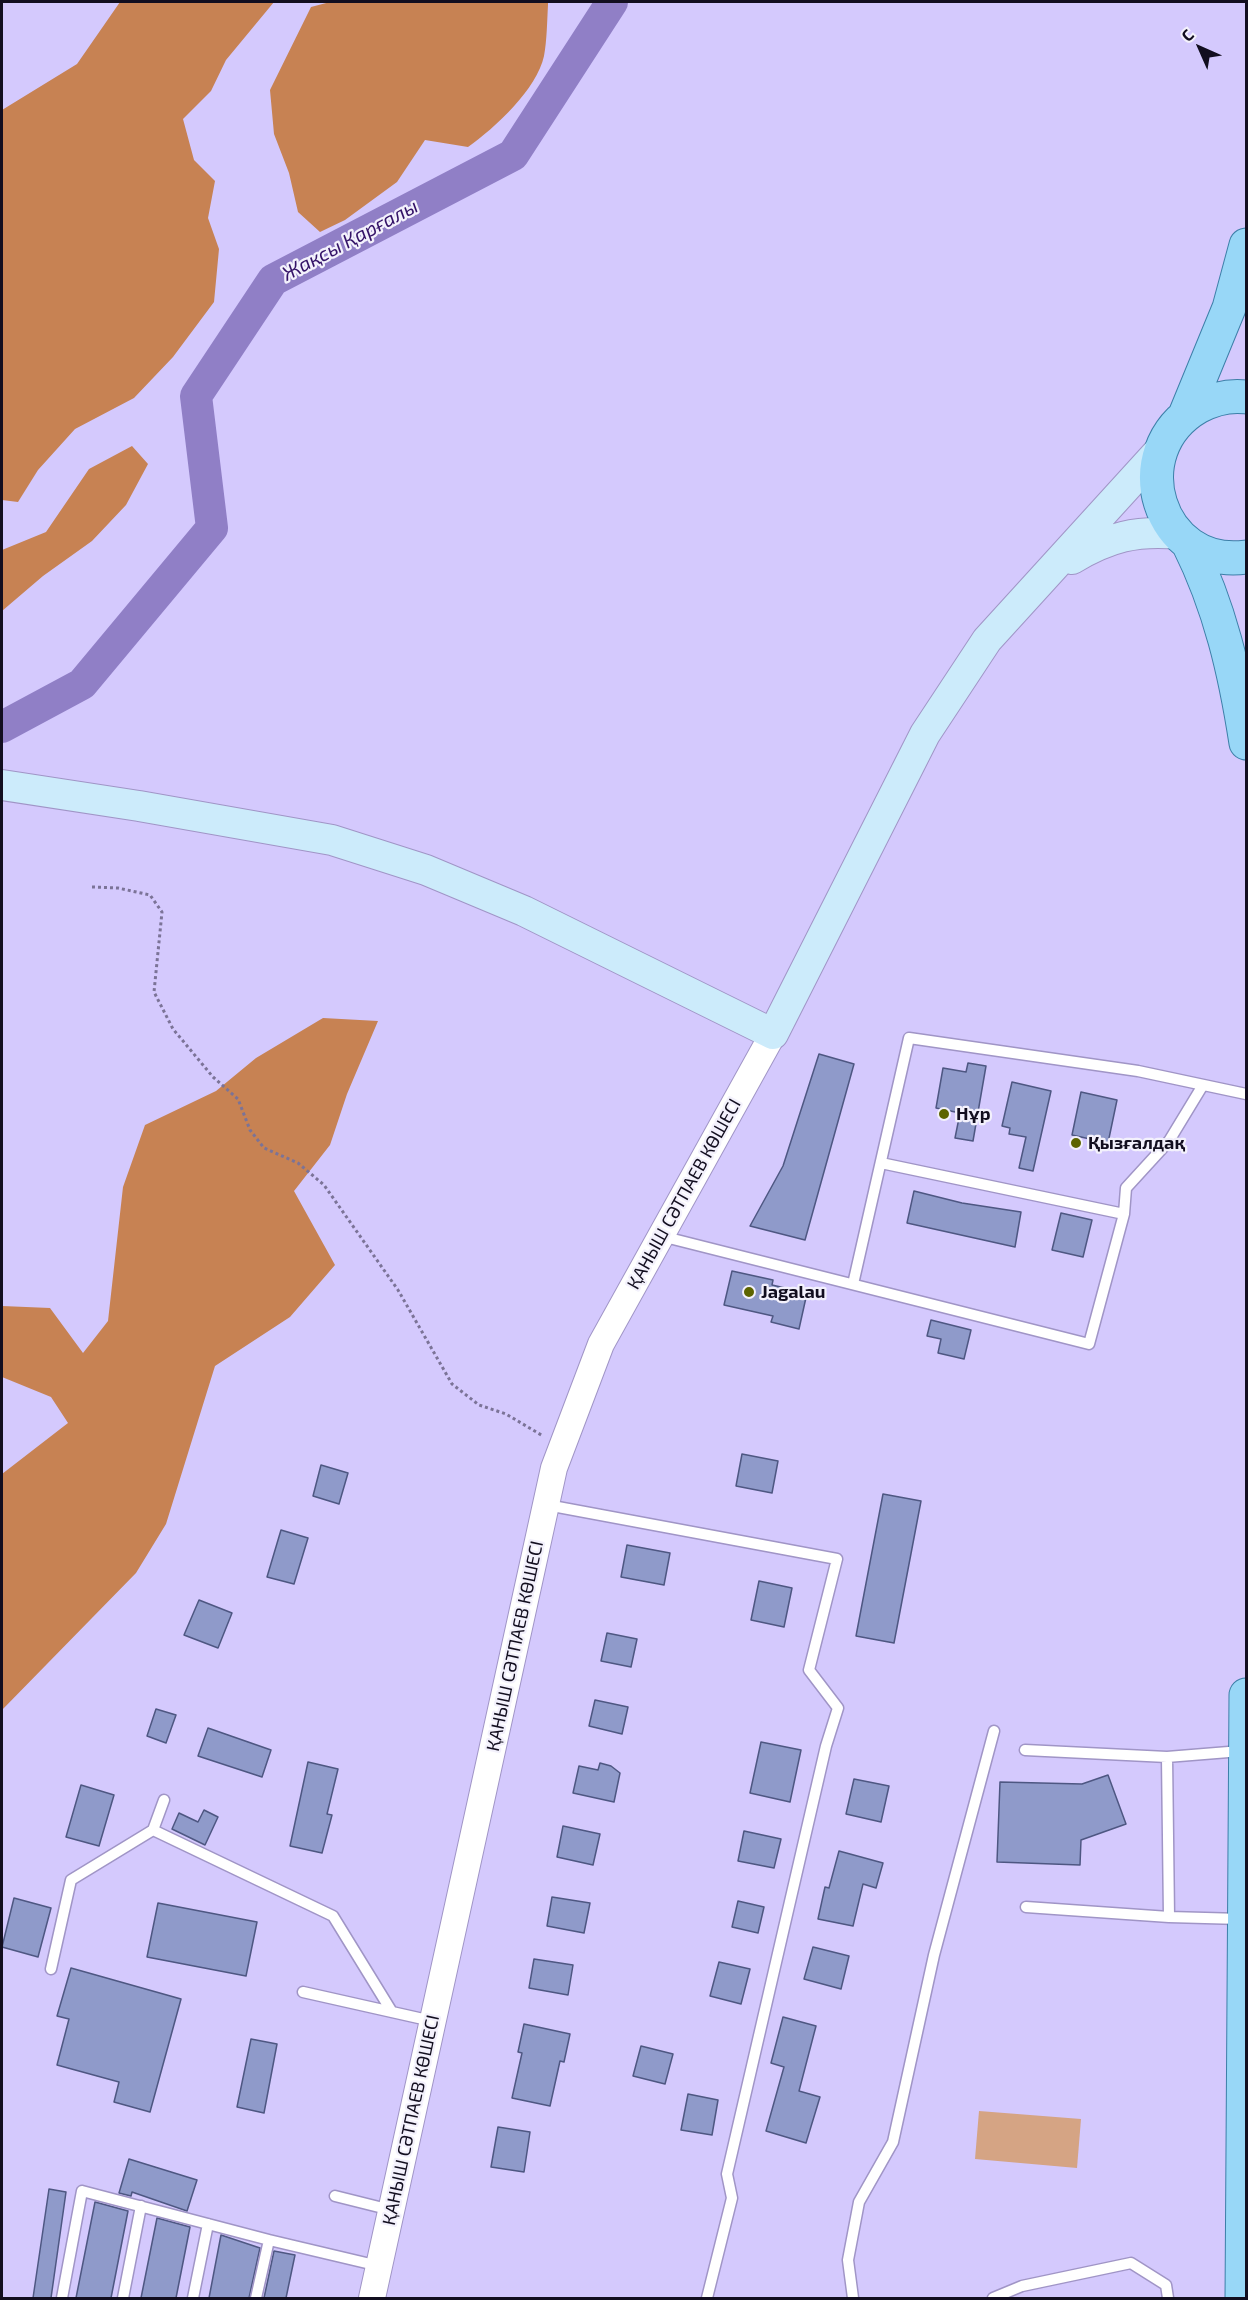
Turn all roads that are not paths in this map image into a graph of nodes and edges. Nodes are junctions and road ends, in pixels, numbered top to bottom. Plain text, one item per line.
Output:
1 (1246, 245) edge
2 (1246, 397) edge
3 (1185, 415) junction
4 (1161, 449) junction
5 (1183, 539) junction
6 (1246, 557) edge
7 (1052, 571) junction
8 (1246, 742) edge
9 (2, 785) edge
10 (773, 1034) junction
11 (1203, 1084) junction
12 (1246, 1094) edge
13 (881, 1163) junction
14 (1124, 1214) junction
15 (661, 1236) junction
16 (854, 1284) junction
17 (546, 1505) junction
18 (1246, 1695) edge
19 (994, 1731) dead end
20 (1025, 1750) dead end
21 (1245, 1750) junction
22 (1167, 1757) junction
23 (164, 1800) dead end
24 (153, 1830) junction
25 (1026, 1907) dead end
26 (1169, 1917) junction
27 (1244, 1919) junction
28 (51, 1969) dead end
29 (303, 1992) dead end
30 (392, 2012) junction
31 (433, 2021) junction
32 (335, 2196) dead end
33 (141, 2206) junction
34 (391, 2210) junction
35 (208, 2224) junction
36 (269, 2240) junction
37 (379, 2266) junction
38 (62, 2298) edge
39 (123, 2298) edge
40 (193, 2298) edge
41 (256, 2298) edge
42 (372, 2298) edge
43 (707, 2298) edge
44 (853, 2298) edge
45 (993, 2298) edge
46 (1168, 2298) edge
47 (1242, 2298) edge

1 - 3 main road
2 - 3 main road
3 - 4 main road
4 - 5 main road
4 - 7 main road
5 - 6 main road
5 - 7 main road
5 - 8 main road
7 - 10 main road
9 - 10 main road
10 - 15 street, ҚАНЫШ СӘТПАЕВ КӨШЕСІ
11 - 12 lane
11 - 13 lane
11 - 14 lane
13 - 14 lane
13 - 16 lane
14 - 16 lane
15 - 16 lane
15 - 17 street, ҚАНЫШ СӘТПАЕВ КӨШЕСІ
17 - 31 street, ҚАНЫШ СӘТПАЕВ КӨШЕСІ
17 - 43 lane
18 - 21 main road
19 - 44 lane
20 - 22 lane
21 - 22 lane
21 - 27 main road
22 - 26 lane
23 - 24 lane
24 - 28 lane
24 - 30 lane
25 - 26 lane
26 - 27 lane
27 - 47 main road
29 - 30 lane
30 - 31 lane
31 - 34 street, ҚАНЫШ СӘТПАЕВ КӨШЕСІ
32 - 34 lane
33 - 35 lane
33 - 38 lane
33 - 39 lane
34 - 37 street, ҚАНЫШ СӘТПАЕВ КӨШЕСІ
35 - 36 lane
35 - 40 lane
36 - 37 lane
36 - 41 lane
37 - 42 street, ҚАНЫШ СӘТПАЕВ КӨШЕСІ
45 - 46 lane

